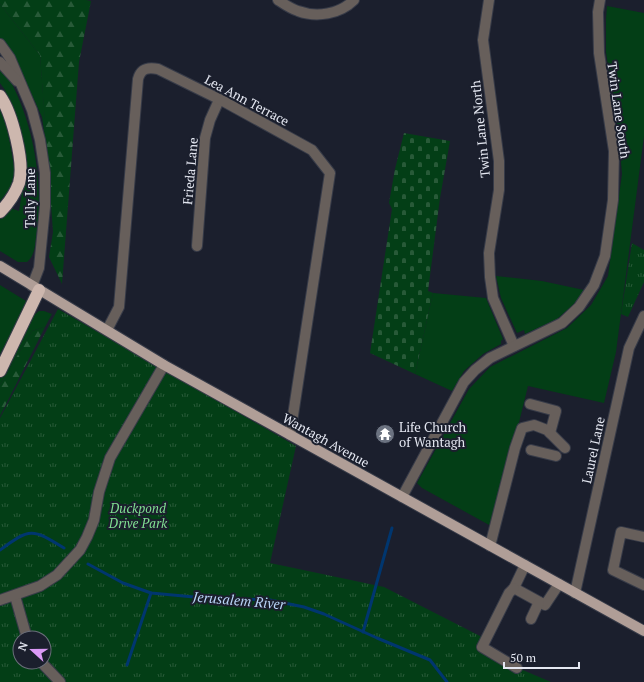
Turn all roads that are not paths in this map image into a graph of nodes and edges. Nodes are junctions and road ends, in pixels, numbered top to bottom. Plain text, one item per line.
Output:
1 (278, 0) edge
2 (354, 0) edge
3 (488, 0) edge
4 (600, 0) edge
5 (0, 44) edge
6 (0, 62) edge
7 (22, 87) junction
8 (0, 96) edge
9 (219, 100) junction
10 (0, 212) edge
11 (197, 246) dead end
12 (0, 266) edge
13 (36, 288) junction
14 (644, 316) edge
15 (107, 330) junction
16 (514, 346) junction
17 (164, 365) junction
18 (0, 371) edge
19 (530, 404) dead end
20 (550, 433) junction
21 (290, 435) junction
22 (565, 448) dead end
23 (531, 450) dead end
24 (556, 456) dead end
25 (402, 497) junction
26 (644, 536) edge
27 (490, 546) junction
28 (525, 565) junction
29 (559, 584) junction
30 (644, 585) edge
31 (514, 588) junction
32 (575, 593) junction
33 (15, 596) junction
34 (0, 600) edge
35 (539, 602) junction
36 (531, 618) dead end
37 (24, 630) edge
38 (644, 631) edge
39 (517, 668) dead end
40 (49, 670) edge
41 (60, 682) edge

1 - 2 street
3 - 16 street, Twin Lane North
4 - 16 street, Twin Lane South
5 - 7 street, Tally Lane
6 - 7 street, Tally Lane
7 - 13 street, Tally Lane
8 - 10 highway
9 - 11 street, Frieda Lane
9 - 15 street, Lea Ann Terrace
9 - 21 street, Lea Ann Terrace
12 - 13 main road, Wantagh Avenue
13 - 15 main road, Wantagh Avenue
13 - 18 highway
14 - 32 street, Laurel Lane
15 - 17 main road, Wantagh Avenue
16 - 25 street, Twin Lane South
17 - 21 main road, Wantagh Avenue
17 - 33 street
19 - 20 street
20 - 22 street
20 - 27 street
21 - 25 main road, Wantagh Avenue
23 - 24 street
25 - 27 main road, Wantagh Avenue
26 - 30 street
27 - 28 main road, Wantagh Avenue
28 - 29 main road, Wantagh Avenue
28 - 31 street
29 - 32 main road, Wantagh Avenue
29 - 35 street
31 - 35 street
31 - 39 street
32 - 38 main road, Wantagh Avenue
33 - 34 street
33 - 37 street
35 - 36 street
40 - 41 street

